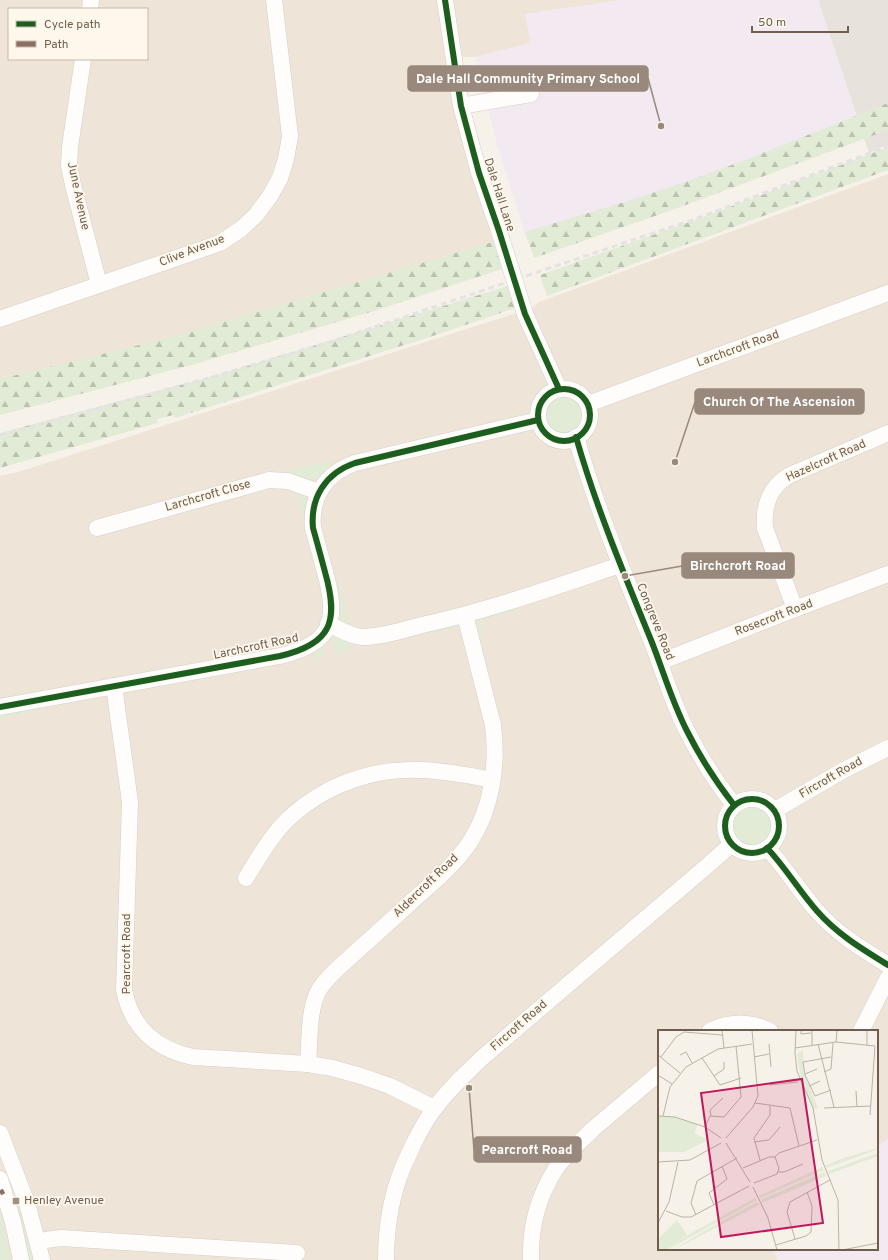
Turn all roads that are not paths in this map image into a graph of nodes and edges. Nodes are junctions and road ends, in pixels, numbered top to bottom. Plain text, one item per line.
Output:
1 (274, 0) edge
2 (445, 0) edge
3 (83, 60) edge
4 (532, 94) dead end
5 (461, 106) junction
6 (99, 284) junction
7 (888, 293) edge
8 (0, 319) edge
9 (559, 389) junction
10 (588, 404) junction
11 (538, 420) junction
12 (888, 433) edge
13 (576, 437) junction
14 (319, 492) junction
15 (97, 527) dead end
16 (620, 565) junction
17 (888, 574) edge
18 (794, 609) junction
19 (465, 615) junction
20 (328, 624) junction
21 (660, 662) junction
22 (114, 686) junction
23 (0, 707) edge
24 (888, 748) edge
25 (492, 780) junction
26 (734, 805) junction
27 (775, 810) junction
28 (732, 844) junction
29 (767, 848) junction
30 (246, 878) dead end
31 (888, 965) edge
32 (888, 978) edge
33 (712, 1030) edge
34 (767, 1030) edge
35 (862, 1030) edge
36 (308, 1064) junction
37 (658, 1074) edge
38 (434, 1108) junction
39 (0, 1133) edge
40 (6, 1168) edge
41 (0, 1179) edge
42 (38, 1242) junction
43 (297, 1253) dead end
44 (22, 1260) edge
45 (42, 1260) edge
46 (386, 1260) edge
47 (531, 1260) edge

1 - 6 street, Clive Avenue
2 - 5 street, Dale Hall Lane
3 - 6 street, June Avenue
4 - 5 street
5 - 9 street, Dale Hall Lane, bridge
6 - 8 street, Clive Avenue
7 - 10 street, Larchcroft Road
9 - 10 street
9 - 11 street
10 - 13 street
11 - 13 street
11 - 14 street, Larchcroft Road
12 - 18 street, Hazelcroft Road
13 - 16 street, Congreve Road
14 - 15 street, Larchcroft Close
14 - 20 street, Larchcroft Road
16 - 19 street
16 - 21 street, Congreve Road
17 - 18 street, Rosecroft Road
18 - 21 street, Rosecroft Road
19 - 20 street
19 - 25 street, Aldercroft Road
20 - 22 street, Larchcroft Road
21 - 26 street, Congreve Road
22 - 23 street, Larchcroft Road
22 - 36 street, Pearcroft Road
24 - 27 street, Fircroft Road
25 - 30 street
25 - 36 street, Aldercroft Road
26 - 27 street
26 - 28 street
27 - 29 street
28 - 29 street
28 - 38 street, Fircroft Road
29 - 31 street
32 - 35 street
33 - 34 street
36 - 38 street, Pearcroft Road
37 - 47 street
38 - 46 street, Fircroft Road
39 - 40 street
40 - 42 street
41 - 44 street
42 - 43 street
42 - 45 street

